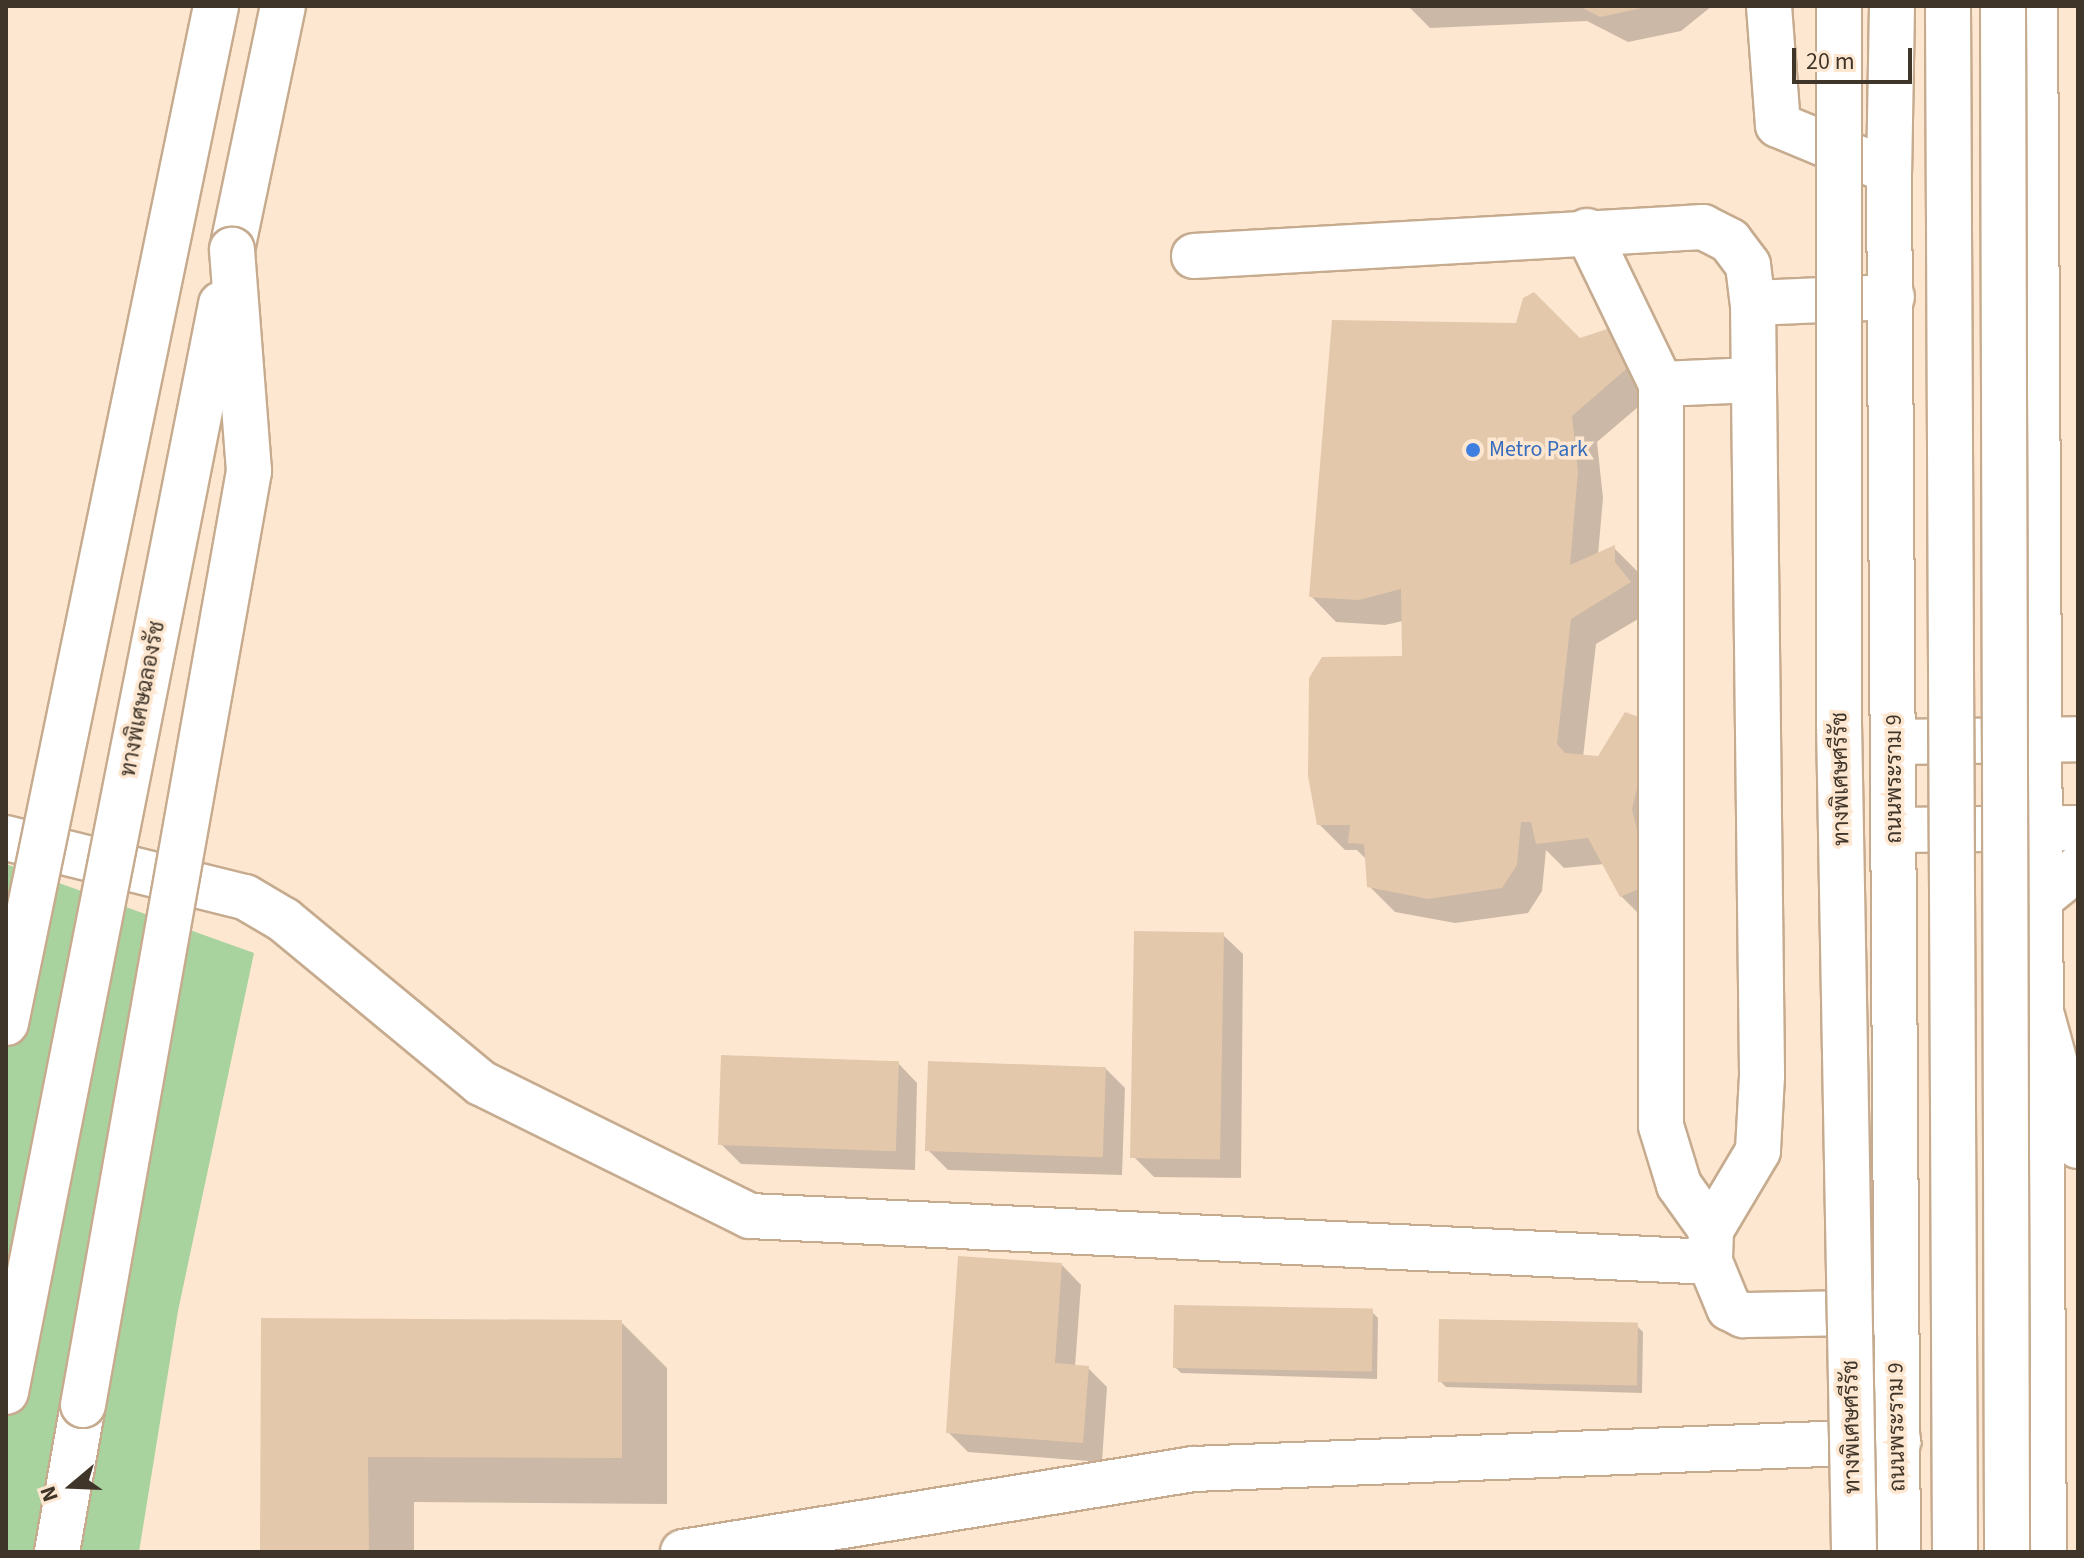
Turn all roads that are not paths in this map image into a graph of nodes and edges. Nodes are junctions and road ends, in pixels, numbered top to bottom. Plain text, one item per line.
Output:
1 (216, 6) edge
2 (283, 6) edge
3 (1769, 6) edge
4 (1839, 6) edge
5 (1868, 6) edge
6 (1892, 6) edge
7 (1948, 6) edge
8 (2003, 6) edge
9 (2035, 6) edge
10 (2052, 6) edge
11 (1892, 108) junction
12 (2035, 117) junction
13 (1889, 171) junction
14 (1587, 231) junction
15 (232, 250) junction
16 (1194, 256) dead end
17 (1892, 297) junction
18 (1753, 303) junction
19 (1754, 380) junction
20 (1661, 384) junction
21 (2059, 739) edge
22 (1896, 742) junction
23 (2059, 828) edge
24 (1895, 830) junction
25 (6, 838) edge
26 (2078, 868) edge
27 (2041, 898) junction
28 (2041, 1012) junction
29 (6, 1023) edge
30 (2078, 1146) edge
31 (1710, 1246) junction
32 (1896, 1312) junction
33 (6, 1392) edge
34 (1898, 1441) junction
35 (57, 1552) edge
36 (683, 1552) edge
37 (1854, 1552) edge
38 (1898, 1552) edge
39 (1955, 1552) edge
40 (2007, 1552) edge
41 (2044, 1552) edge

1 - 29 main road, bridge
2 - 15 main road, ทางพิเศษฉลองรัช
3 - 13 main road
4 - 37 main road, ทางพิเศษศรีรัช, bridge
5 - 11 main road
6 - 11 main road, ถนนพระราม 9
7 - 39 main road, bridge
8 - 40 main road, bridge
9 - 12 main road
10 - 12 main road
11 - 13 main road, ถนนพระราม 9
12 - 21 main road
13 - 17 main road, ถนนพระราม 9
14 - 16 main road
14 - 18 main road
14 - 20 main road
15 - 33 main road, ทางพิเศษฉลองรัช, bridge
15 - 35 main road, bridge
17 - 18 main road
17 - 22 main road, ถนนพระราม 9
18 - 19 main road
19 - 20 main road
19 - 31 main road
20 - 31 main road
21 - 22 main road
21 - 23 main road
22 - 24 main road, ถนนพระราม 9
23 - 24 main road
23 - 27 main road
24 - 32 main road, ถนนพระราม 9
25 - 31 main road
26 - 27 main road
27 - 28 main road
28 - 30 main road
28 - 41 main road
31 - 32 main road
32 - 34 main road, ถนนพระราม 9
34 - 36 main road
34 - 38 main road, ถนนพระราม 9

